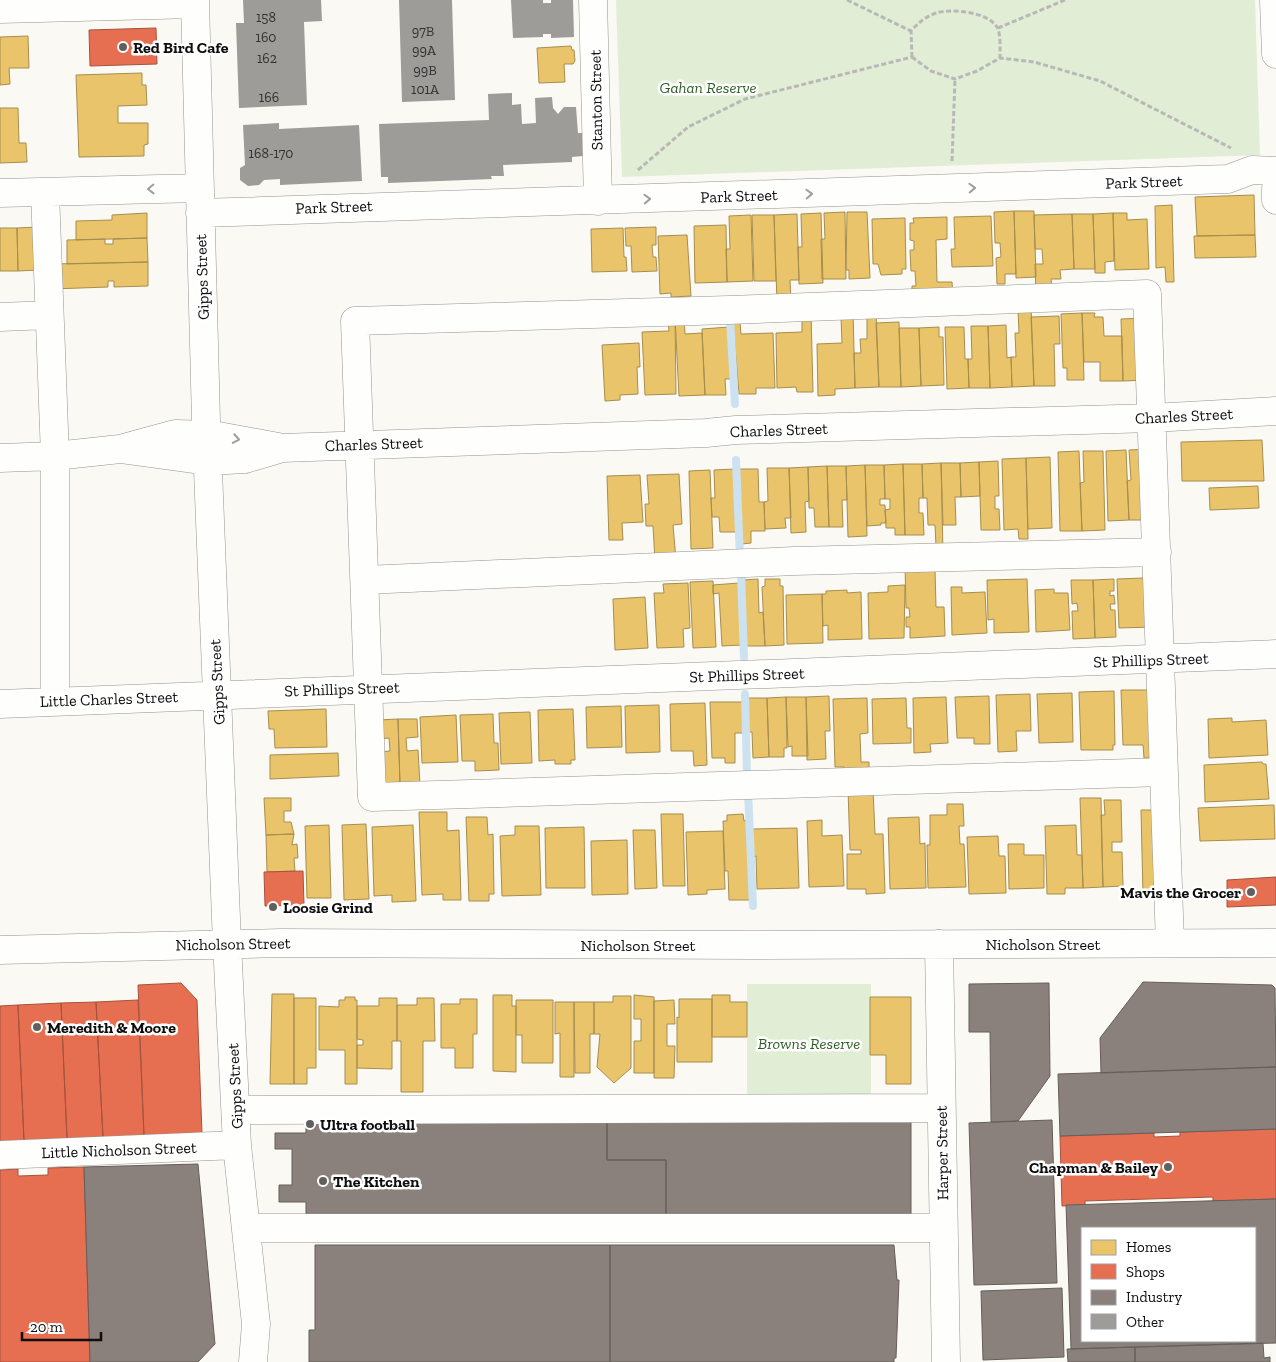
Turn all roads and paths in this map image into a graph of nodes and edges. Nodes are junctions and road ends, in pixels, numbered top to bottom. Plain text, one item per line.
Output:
1 (593, 0) edge
2 (847, 0) edge
3 (1065, 0) edge
4 (1274, 0) edge
5 (195, 2) edge
6 (0, 9) edge
7 (998, 28) junction
8 (910, 31) junction
9 (1276, 54) edge
10 (912, 57) junction
11 (1000, 58) junction
12 (955, 79) junction
13 (1235, 150) dead end
14 (1276, 172) edge
15 (631, 177) dead end
16 (944, 189) junction
17 (1276, 189) edge
18 (45, 192) junction
19 (0, 193) edge
20 (200, 200) junction
21 (1276, 200) edge
22 (598, 201) junction
23 (49, 315) junction
24 (0, 317) edge
25 (1276, 411) edge
26 (1152, 418) junction
27 (360, 444) junction
28 (208, 447) junction
29 (55, 456) junction
30 (0, 458) edge
31 (1157, 552) junction
32 (365, 580) junction
33 (1276, 654) edge
34 (1160, 660) junction
35 (368, 688) junction
36 (217, 695) junction
37 (56, 702) junction
38 (0, 704) edge
39 (1163, 772) junction
40 (1170, 943) junction
41 (227, 944) junction
42 (939, 944) junction
43 (1276, 944) edge
44 (0, 950) edge
45 (941, 1108) junction
46 (236, 1110) junction
47 (237, 1145) junction
48 (0, 1155) edge
49 (247, 1228) junction
50 (943, 1228) junction
51 (254, 1362) edge
52 (946, 1362) edge

1 - 22 street, Stanton Street
2 - 8 path
3 - 7 path
4 - 9 street
5 - 6 street
5 - 20 street, Gipps Street
7 - 8 path
7 - 11 path
8 - 10 path
10 - 12 path
10 - 15 path
11 - 12 path
11 - 13 path
12 - 16 path
16 -> 14 street, Park Street
22 -> 16 street, Park Street
17 - 21 street
18 - 19 street, Park Street
20 -> 18 street, Park Street
18 - 23 street
20 - 22 street, Park Street
20 - 28 street, Gipps Street
23 - 24 street
23 - 29 street
25 - 26 street, Charles Street
26 - 27 street, Charles Street
26 - 27 street
26 - 31 street
27 - 28 street, Charles Street
27 - 32 street
28 - 29 street, Charles Street
28 - 36 street, Gipps Street
29 - 30 street, Charles Street
29 - 37 street
31 - 32 street
31 - 34 street
32 - 35 street
33 - 34 street, St Phillips Street
34 - 35 street, St Phillips Street
34 - 39 street
35 - 36 street, St Phillips Street
35 - 39 street
36 - 37 street, Little Charles Street
36 - 41 street, Gipps Street
37 - 38 street, Little Charles Street
39 - 40 street
40 - 42 street, Nicholson Street
40 - 43 street, Nicholson Street
41 - 42 street, Nicholson Street
41 - 44 street, Nicholson Street
41 - 46 street, Gipps Street
42 - 45 street, Harper Street
45 - 46 street
45 - 50 street, Harper Street
46 - 47 street, Gipps Street
47 - 48 street, Little Nicholson Street
47 - 49 street, Gipps Street
49 - 50 street
49 - 51 street, Gipps Street
50 - 52 street, Harper Street

